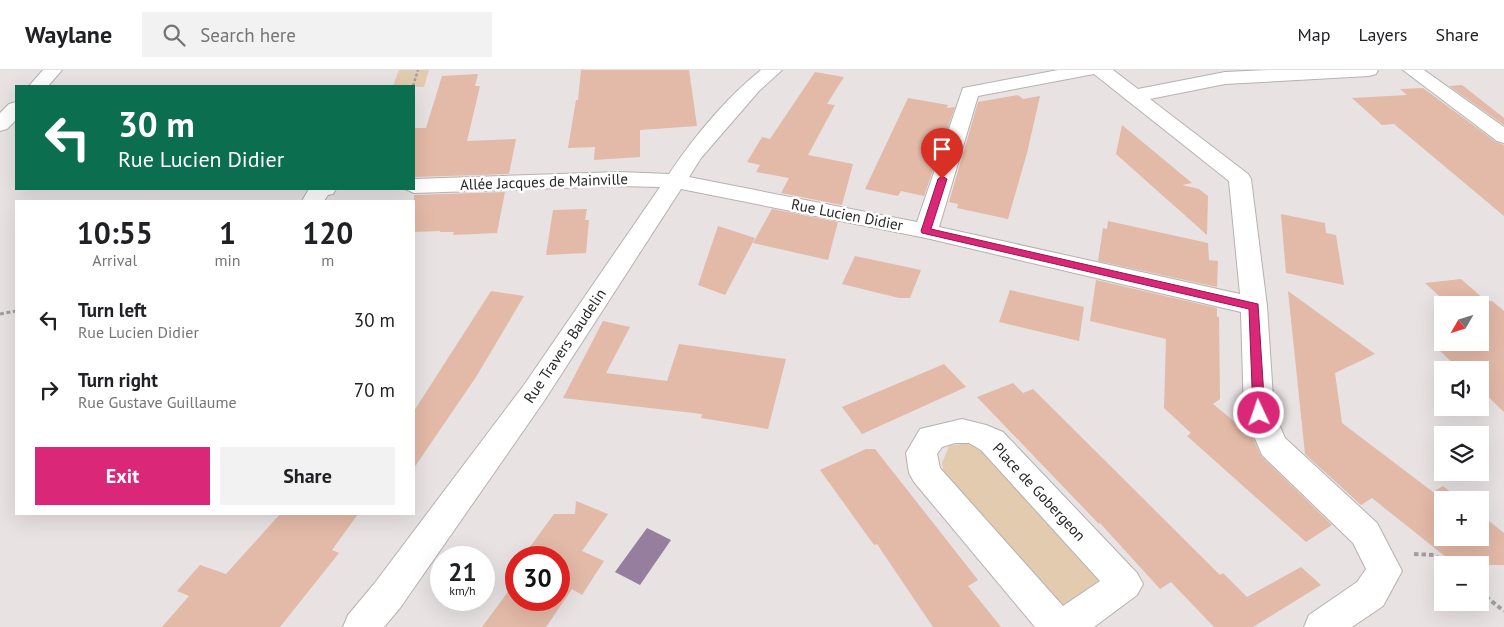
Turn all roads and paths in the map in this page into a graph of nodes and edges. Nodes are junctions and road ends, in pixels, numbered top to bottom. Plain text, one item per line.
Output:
1 (53, 70) edge
2 (418, 70) edge
3 (773, 70) edge
4 (1088, 70) edge
5 (1100, 70) edge
6 (1369, 70) edge
7 (1412, 70) edge
8 (39, 85) edge
9 (412, 85) edge
10 (1134, 96) junction
11 (15, 109) edge
12 (0, 125) edge
13 (1504, 137) edge
14 (673, 181) junction
15 (415, 186) edge
16 (926, 231) junction
17 (1254, 306) junction
18 (15, 311) edge
19 (0, 314) edge
20 (1489, 599) edge
21 (1504, 611) edge
22 (1088, 621) edge
23 (361, 627) edge
24 (1058, 627) edge
25 (1322, 627) edge

1 - 8 street
2 - 9 path
3 - 14 street, Rue Travers Baudelin
4 - 16 street
5 - 10 street
6 - 10 street
7 - 13 street
10 - 17 street
11 - 12 street
14 - 15 street, Allée Jacques de Mainville
14 - 16 street, Rue Lucien Didier
14 - 23 street, Rue Travers Baudelin
16 - 17 street, Rue Lucien Didier
17 - 25 street
18 - 19 path
20 - 21 path
22 - 24 street, Place de Gobergeon

